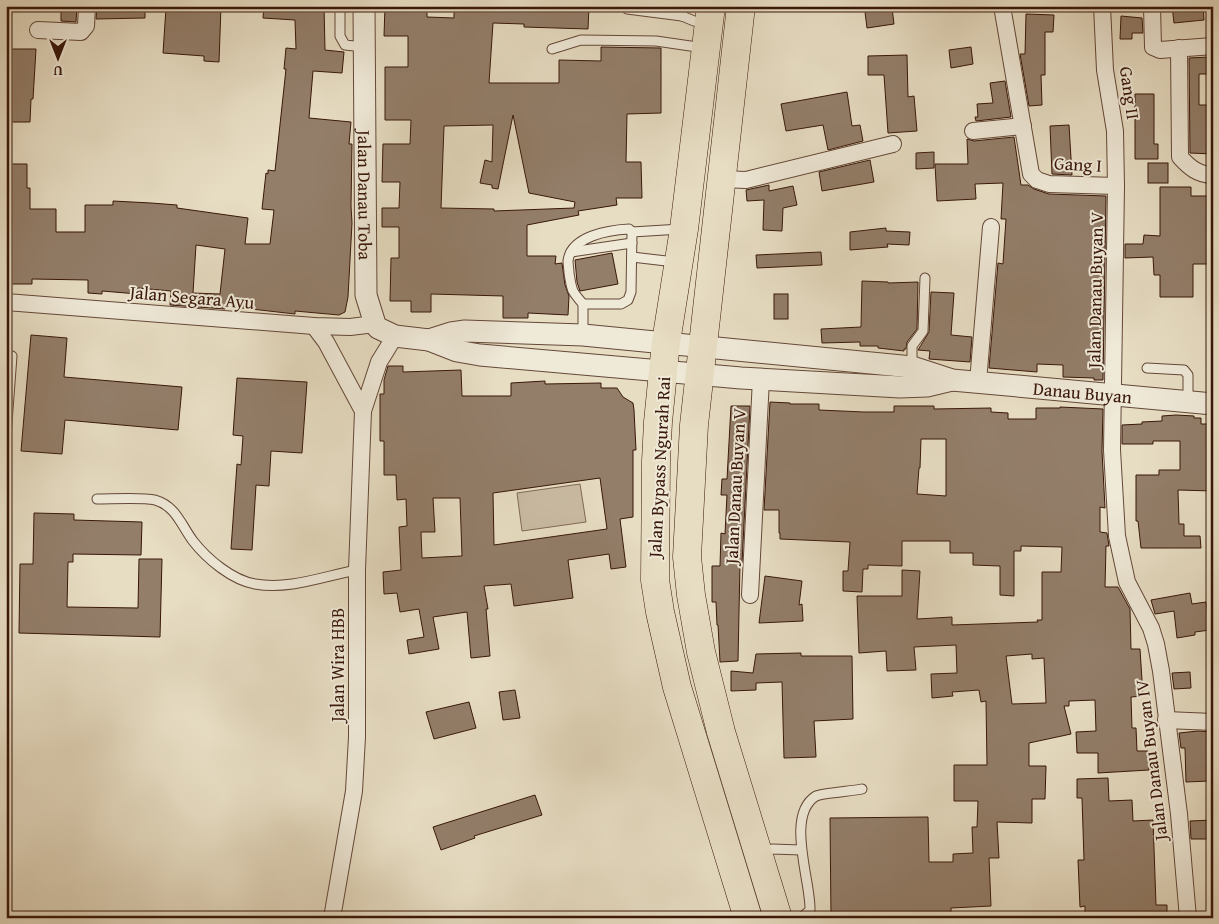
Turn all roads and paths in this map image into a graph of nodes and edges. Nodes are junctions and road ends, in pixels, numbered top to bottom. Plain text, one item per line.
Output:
1 (87, 6) edge
2 (340, 6) edge
3 (364, 6) edge
4 (682, 6) edge
5 (741, 6) edge
6 (1002, 6) edge
7 (1102, 6) edge
8 (1152, 6) edge
9 (627, 9) dead end
10 (682, 16) junction
11 (709, 26) edge
12 (38, 30) dead end
13 (1213, 46) edge
14 (364, 47) junction
15 (1179, 48) junction
16 (552, 49) dead end
17 (1023, 126) junction
18 (973, 131) dead end
19 (893, 144) dead end
20 (1213, 175) edge
21 (722, 179) junction
22 (1116, 186) junction
23 (991, 227) dead end
24 (684, 229) junction
25 (632, 232) junction
26 (632, 243) junction
27 (571, 252) junction
28 (632, 258) junction
29 (678, 263) junction
30 (925, 278) dead end
31 (6, 302) edge
32 (583, 304) junction
33 (374, 324) junction
34 (314, 326) junction
35 (583, 335) junction
36 (395, 336) junction
37 (429, 340) junction
38 (666, 342) junction
39 (703, 346) junction
40 (12, 356) dead end
41 (912, 367) junction
42 (1147, 368) dead end
43 (663, 371) junction
44 (700, 374) junction
45 (760, 379) junction
46 (952, 380) junction
47 (978, 382) junction
48 (1114, 395) junction
49 (1188, 402) junction
50 (1213, 404) edge
51 (363, 411) junction
52 (6, 436) edge
53 (97, 499) dead end
54 (357, 570) junction
55 (750, 595) dead end
56 (1166, 720) junction
57 (1213, 722) edge
58 (721, 732) junction
59 (693, 740) junction
60 (862, 789) dead end
61 (801, 850) junction
62 (758, 854) junction
63 (332, 918) edge
64 (748, 918) edge
65 (778, 918) edge
66 (801, 918) edge
67 (1188, 918) edge

1 - 12 street
2 - 14 lane
3 - 14 street, Jalan Danau Toba
4 - 10 lane
5 - 21 highway, Jalan Bypass Ngurah Rai
6 - 17 street
7 - 22 street, Gang II
8 - 15 street
9 - 10 lane
10 - 11 lane
11 - 16 lane
11 - 24 highway, Jalan Bypass Ngurah Rai
13 - 15 street
14 - 33 street, Jalan Danau Toba
15 - 20 street
17 - 18 street
17 - 22 street, Gang I
19 - 21 street
21 - 39 highway, Jalan Bypass Ngurah Rai
22 - 48 street, Jalan Danau Buyan V
23 - 47 street
24 - 25 lane
24 - 29 highway, Jalan Bypass Ngurah Rai
25 - 26 lane
25 - 27 lane
26 - 27 lane
26 - 28 lane
27 - 32 lane
28 - 29 lane
28 - 32 lane
29 - 38 highway, Jalan Bypass Ngurah Rai
30 - 41 lane
31 - 34 street, Jalan Segara Ayu
32 - 35 lane
33 - 34 street, Jalan Segara Ayu
33 - 36 street
34 - 51 street
35 - 37 street
35 - 38 street
36 - 37 street
36 - 51 street, Jalan Wira HBB
37 - 43 street
38 - 39 street
38 - 43 highway, Jalan Bypass Ngurah Rai
39 - 41 street, Danau Buyan
39 - 44 highway, Jalan Bypass Ngurah Rai
40 - 52 lane
41 - 46 street, Danau Buyan
42 - 49 lane
43 - 44 street
43 - 59 highway, Jalan Bypass Ngurah Rai
44 - 45 street, Danau Buyan
44 - 58 highway, Jalan Bypass Ngurah Rai
45 - 46 street, Danau Buyan
45 - 55 street, Jalan Danau Buyan V
46 - 47 street, Danau Buyan
47 - 48 street, Danau Buyan
48 - 49 street, Danau Buyan
48 - 56 street, Jalan Danau Buyan IV
49 - 50 street, Danau Buyan
51 - 54 street, Jalan Wira HBB
53 - 54 lane
54 - 63 street, Jalan Wira HBB
56 - 57 street
56 - 67 street, Jalan Danau Buyan IV
58 - 59 highway
58 - 62 highway, Jalan Bypass Ngurah Rai
59 - 64 highway, Jalan Bypass Ngurah Rai
60 - 61 lane
61 - 62 lane
61 - 66 lane
62 - 65 highway, Jalan Bypass Ngurah Rai

